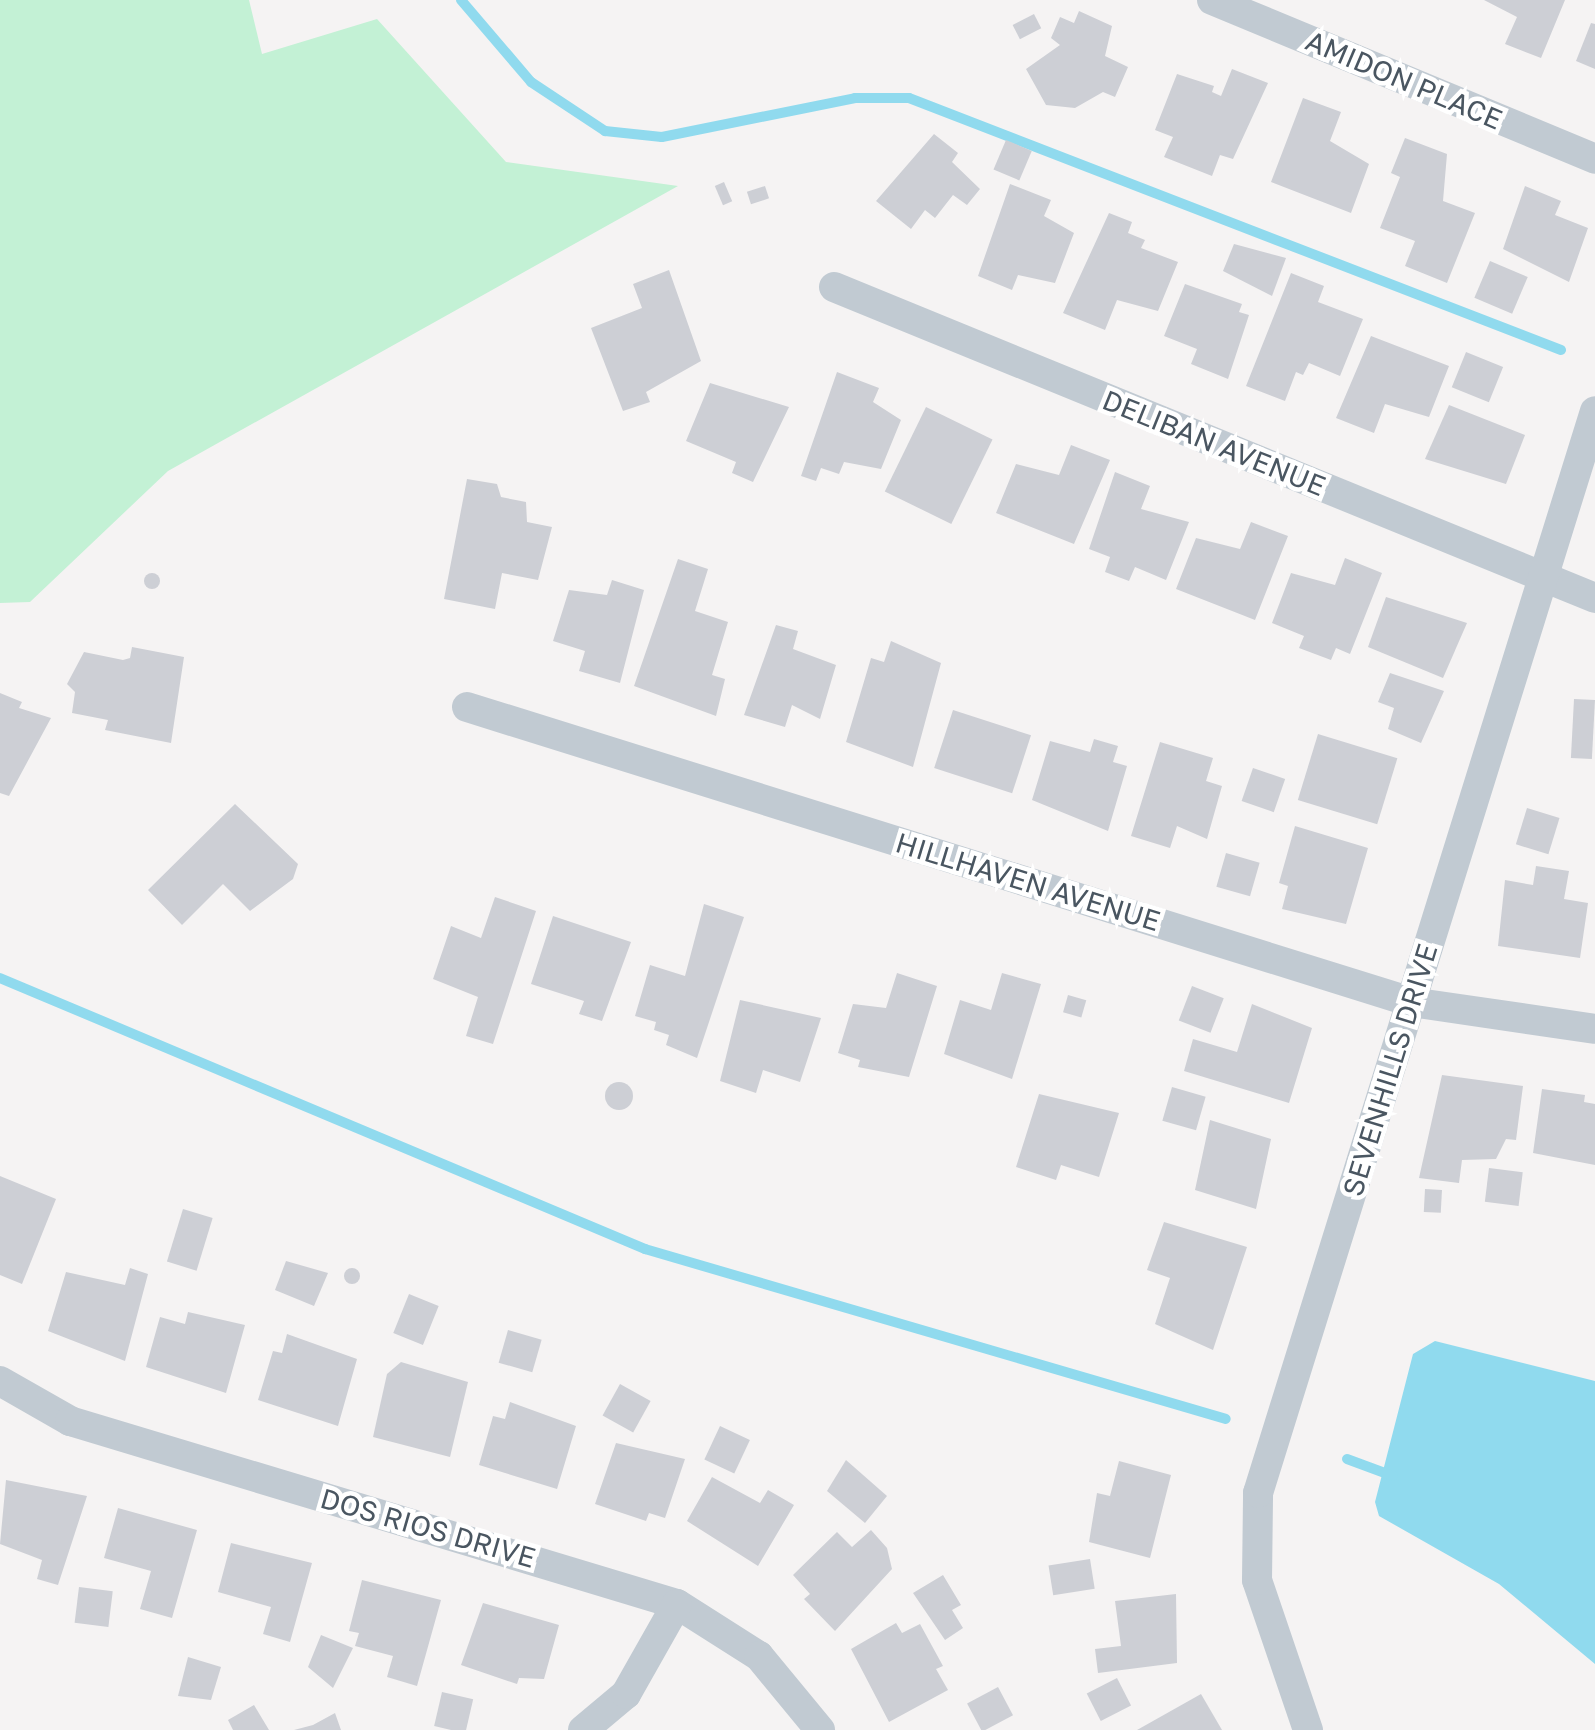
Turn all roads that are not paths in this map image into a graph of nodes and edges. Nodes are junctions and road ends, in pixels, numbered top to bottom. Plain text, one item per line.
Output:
1 (1212, 0) edge
2 (1595, 159) edge
3 (834, 287) dead end
4 (1595, 411) edge
5 (1540, 576) junction
6 (1595, 598) edge
7 (467, 707) dead end
8 (1411, 1002) junction
9 (1595, 1030) edge
10 (0, 1381) edge
11 (677, 1604) junction
12 (583, 1730) edge
13 (820, 1730) edge
14 (1308, 1730) edge

1 - 2 street, AMIDON PLACE
3 - 5 street, DELIBAN AVENUE
4 - 5 street, SEVENHILLS DRIVE
5 - 6 street, DELIBAN AVENUE
5 - 8 street, SEVENHILLS DRIVE
7 - 8 street, HILLHAVEN AVENUE
8 - 9 street, HILLHAVEN AVENUE
8 - 14 street, SEVENHILLS DRIVE
10 - 11 street, DOS RIOS DRIVE
11 - 12 street
11 - 13 street, DOS RIOS DRIVE

